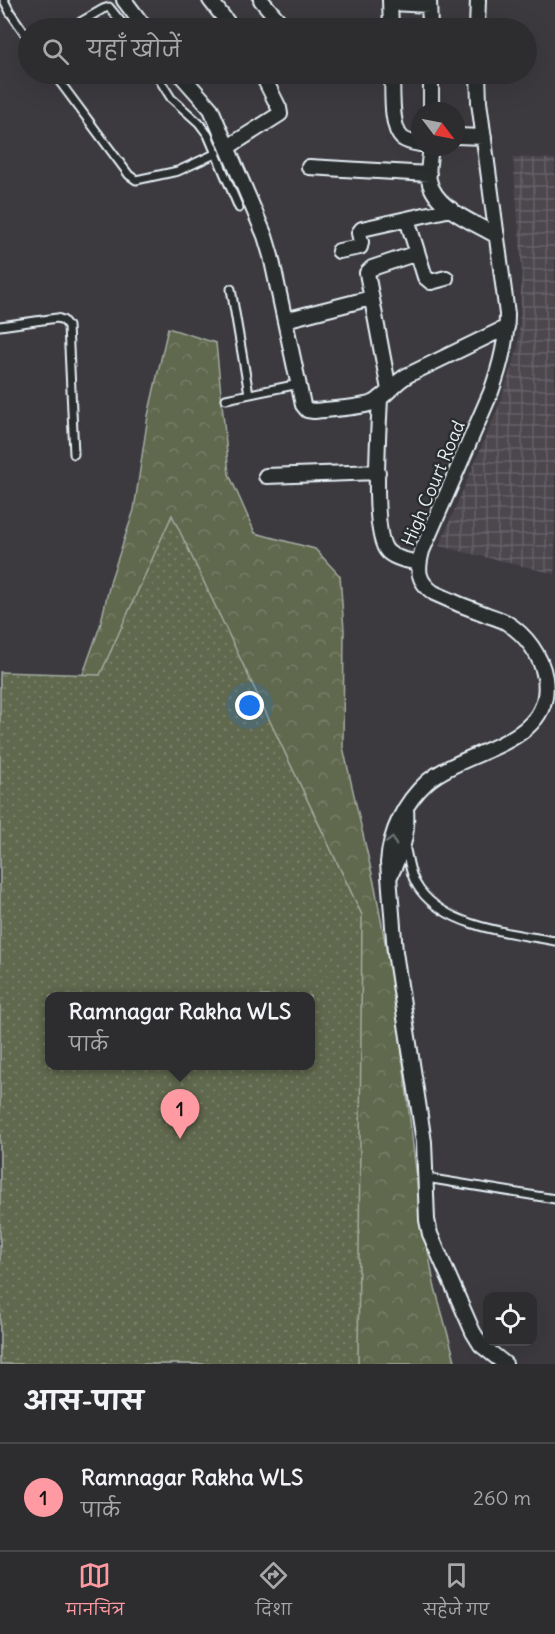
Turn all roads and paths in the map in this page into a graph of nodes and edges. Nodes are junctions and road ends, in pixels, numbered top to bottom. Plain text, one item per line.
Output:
1 (4, 0) edge
2 (123, 0) edge
3 (210, 0) edge
4 (261, 0) edge
5 (478, 0) edge
6 (391, 2) edge
7 (429, 3) edge
8 (87, 18) edge
9 (118, 18) edge
10 (137, 18) edge
11 (224, 18) edge
12 (276, 18) edge
13 (391, 18) edge
14 (430, 18) edge
15 (477, 18) edge
16 (18, 24) edge
17 (61, 84) edge
18 (162, 84) edge
19 (189, 84) edge
20 (267, 84) edge
21 (392, 84) edge
22 (431, 84) edge
23 (479, 84) edge
24 (431, 102) edge
25 (465, 137) edge
26 (484, 138) junction
27 (411, 142) edge
28 (222, 150) junction
29 (430, 156) edge
30 (309, 167) dead end
31 (429, 174) junction
32 (239, 208) dead end
33 (452, 209) junction
34 (407, 219) junction
35 (497, 236) junction
36 (339, 251) dead end
37 (417, 254) junction
38 (446, 278) dead end
39 (231, 289) dead end
40 (371, 298) junction
41 (285, 320) junction
42 (0, 326) edge
43 (507, 327) junction
44 (299, 384) junction
45 (249, 394) junction
46 (384, 394) junction
47 (226, 399) dead end
48 (74, 454) dead end
49 (378, 472) junction
50 (266, 476) dead end
51 (419, 563) junction
52 (406, 806) junction
53 (405, 844) junction
54 (389, 878) junction
55 (555, 941) edge
56 (426, 1179) junction
57 (555, 1199) edge
58 (505, 1364) edge

1 - 16 lane
2 - 10 street
3 - 11 street
4 - 12 street
5 - 15 street
6 - 7 street
6 - 13 street
7 - 14 street
8 - 9 lane
17 - 28 lane
18 - 28 lane
19 - 28 street
20 - 28 street
21 - 27 street
22 - 24 street
23 - 26 street, High Court Road
25 - 26 street
26 - 35 street, High Court Road
28 - 32 lane
28 - 41 street
29 - 31 street
30 - 31 street
31 - 33 street
33 - 34 street
33 - 35 street
34 - 36 street
34 - 37 street
35 - 43 street, High Court Road
37 - 38 street
37 - 40 street
39 - 45 lane
40 - 41 street
40 - 46 street
41 - 44 street
42 - 48 lane
43 - 46 street
43 - 51 street, High Court Road
44 - 45 lane
44 - 46 street
45 - 47 lane
46 - 49 street
49 - 50 street
49 - 51 street
51 - 52 street, High Court Road
52 - 53 street
54 -> 52 street
53 - 54 street
53 - 55 lane
54 - 56 street
56 - 57 lane
56 - 58 street

